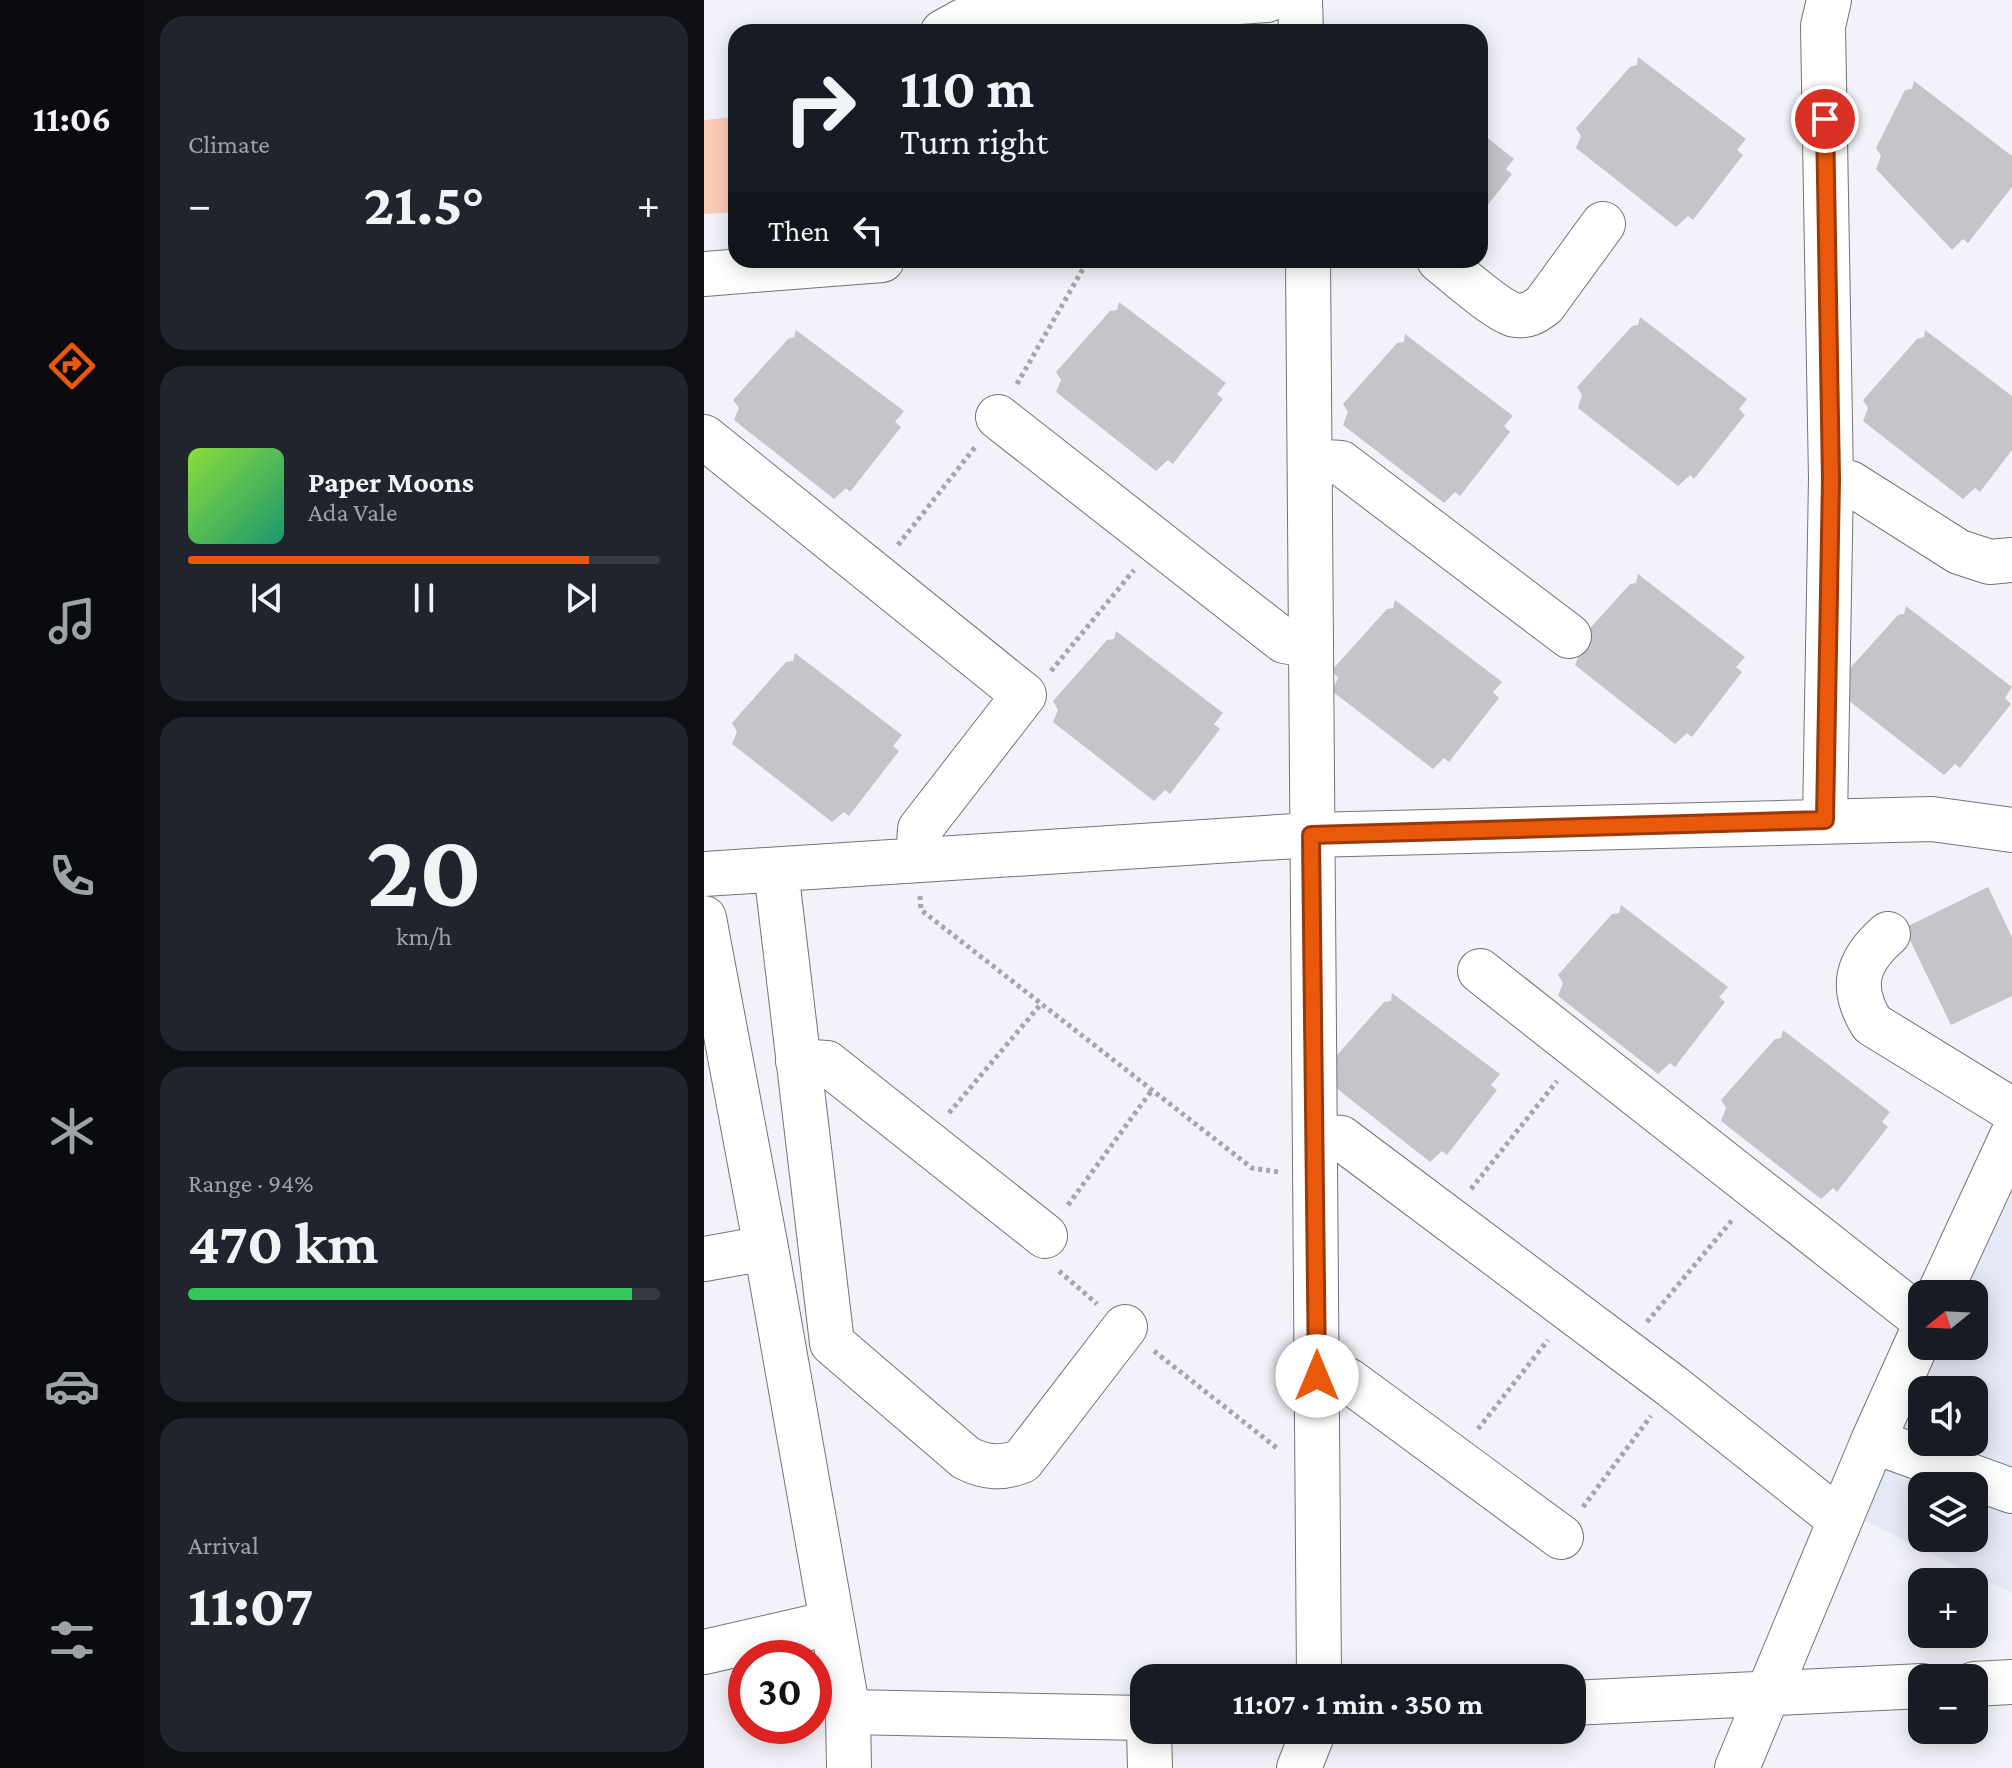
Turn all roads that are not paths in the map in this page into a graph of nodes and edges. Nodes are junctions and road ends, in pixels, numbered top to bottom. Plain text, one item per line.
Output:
1 (1267, 0) edge
2 (1300, 0) edge
3 (1829, 0) edge
4 (958, 24) edge
5 (1301, 24) edge
6 (1603, 224) dead end
7 (780, 268) edge
8 (1308, 268) edge
9 (1450, 268) edge
10 (704, 274) edge
11 (998, 417) dead end
12 (704, 437) edge
13 (1311, 461) junction
14 (1831, 479) junction
15 (2012, 560) edge
16 (1569, 636) dead end
17 (1311, 646) junction
18 (1825, 820) junction
19 (2012, 830) edge
20 (1311, 835) junction
21 (918, 860) junction
22 (776, 870) junction
23 (704, 874) edge
24 (704, 918) edge
25 (1888, 934) dead end
26 (1480, 971) dead end
27 (798, 1061) junction
28 (2012, 1110) edge
29 (2012, 1136) edge
30 (1316, 1157) junction
31 (1045, 1236) road end
32 (766, 1248) junction
33 (704, 1259) edge
34 (1945, 1280) edge
35 (1908, 1308) edge
36 (1125, 1327) road end
37 (1909, 1360) edge
38 (1317, 1376) junction
39 (1873, 1441) junction
40 (2012, 1491) edge
41 (1840, 1520) junction
42 (1561, 1537) road end
43 (831, 1623) junction
44 (704, 1652) edge
45 (1319, 1664) edge
46 (2012, 1682) edge
47 (1988, 1683) edge
48 (1908, 1687) edge
49 (1769, 1693) junction
50 (1586, 1702) edge
51 (848, 1712) junction
52 (1130, 1718) edge
53 (1149, 1744) edge
54 (1308, 1744) edge
55 (849, 1768) edge
56 (1150, 1768) edge
57 (1299, 1768) edge
58 (1737, 1768) edge

1 - 4 street
2 - 5 street
3 - 14 street
6 - 9 street
7 - 10 street
8 - 13 street
11 - 17 street
12 - 21 street
13 - 16 street
13 - 17 street
14 - 15 street
14 - 18 street
17 - 20 street
18 - 19 street
18 - 20 street
20 - 21 street
20 - 30 street
21 - 22 street
22 - 23 street
22 - 27 street
24 - 32 street
25 - 28 street
26 - 35 street
27 - 31 street
27 - 36 street
29 - 34 street
30 - 38 street
30 - 41 street
32 - 33 street
32 - 43 street
37 - 39 street
38 - 42 street
38 - 45 street
39 - 40 street
39 - 41 street
41 - 49 street
43 - 44 street
43 - 51 street
46 - 47 street
48 - 49 street
49 - 50 street
49 - 58 street
51 - 52 street
51 - 55 street
53 - 56 street
54 - 57 street

